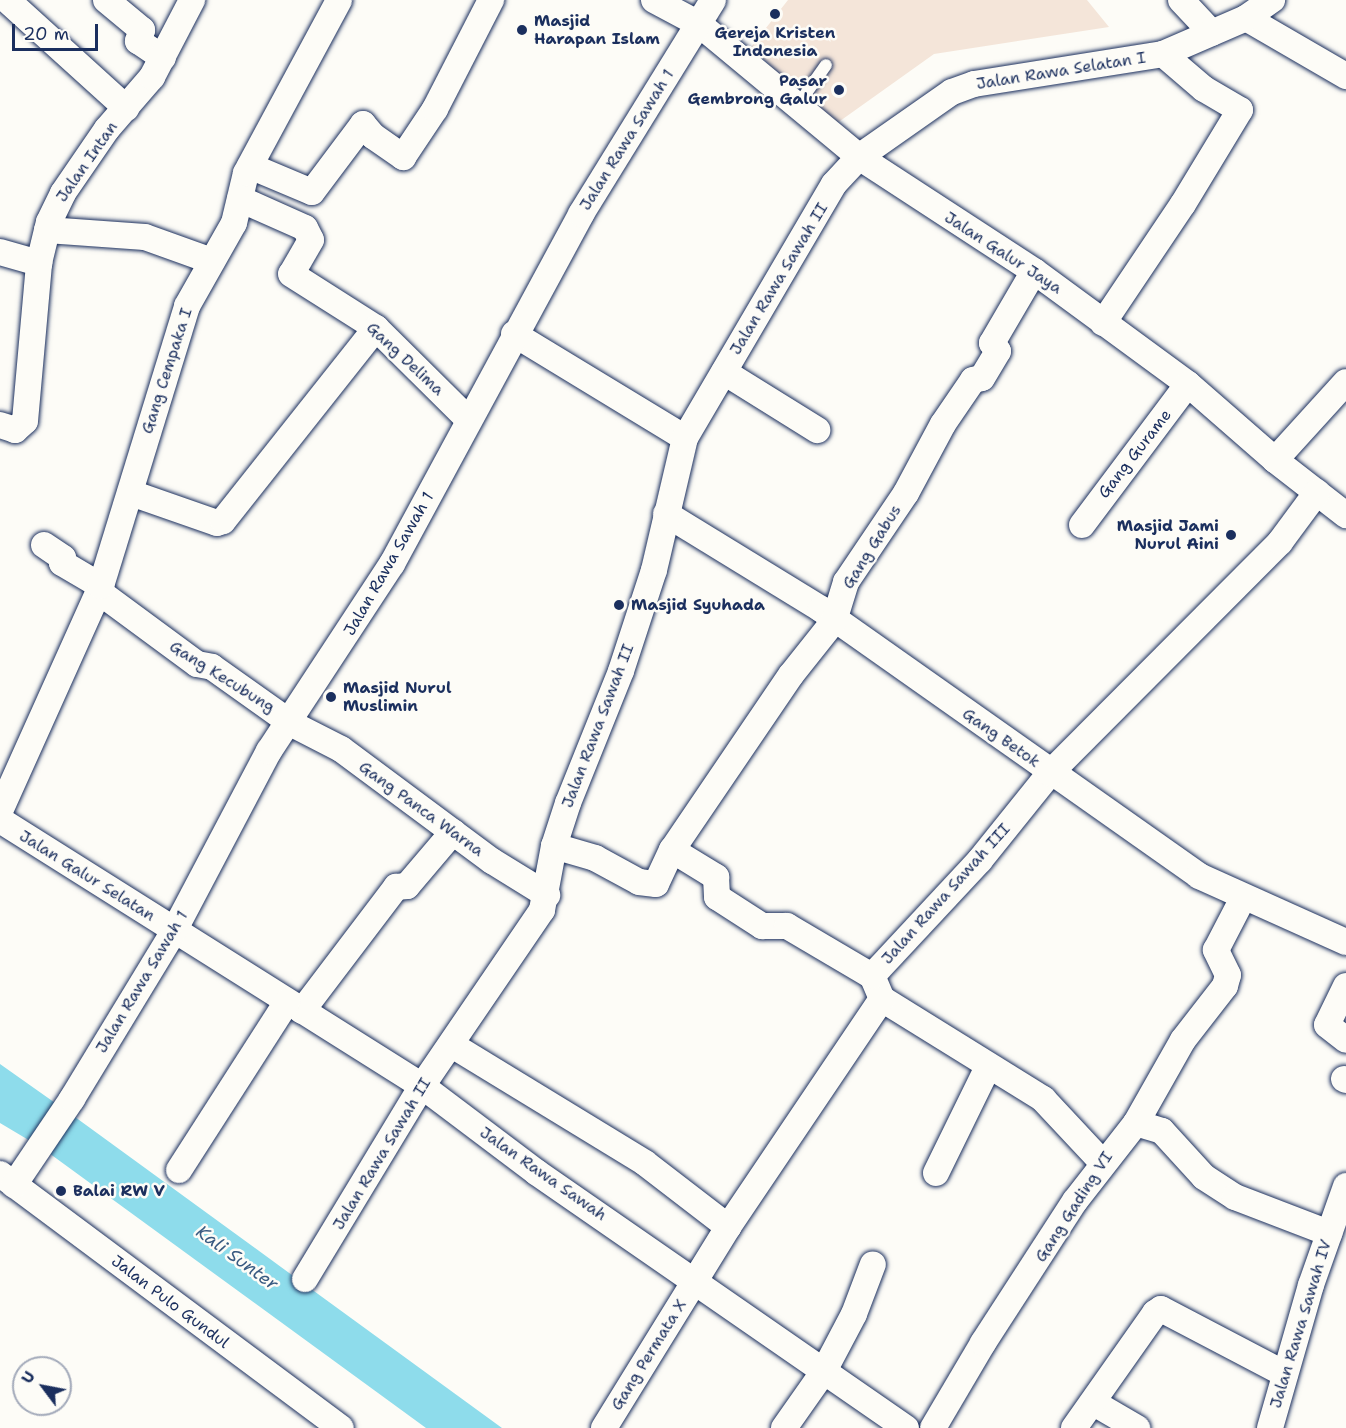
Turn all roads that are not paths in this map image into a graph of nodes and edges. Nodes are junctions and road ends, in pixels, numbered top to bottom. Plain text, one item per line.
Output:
1 (7, 0) edge
2 (106, 0) edge
3 (192, 0) edge
4 (339, 0) edge
5 (491, 0) edge
6 (654, 0) edge
7 (713, 0) edge
8 (1181, 0) edge
9 (1272, 0) edge
10 (1246, 18) junction
11 (699, 24) junction
12 (1212, 33) junction
13 (1163, 54) junction
14 (163, 58) junction
15 (826, 65) dead end
16 (1346, 75) edge
17 (797, 106) junction
18 (126, 108) junction
19 (859, 157) junction
20 (250, 165) junction
21 (240, 199) junction
22 (47, 230) junction
23 (0, 252) edge
24 (212, 261) junction
25 (39, 263) junction
26 (1034, 271) junction
27 (1103, 322) junction
28 (376, 328) junction
29 (514, 334) junction
30 (724, 372) junction
31 (1346, 382) edge
32 (1188, 384) junction
33 (469, 420) junction
34 (0, 425) edge
35 (817, 430) dead end
36 (685, 438) junction
37 (1275, 460) junction
38 (1317, 492) junction
39 (131, 493) junction
40 (666, 514) junction
41 (1346, 515) edge
42 (1082, 525) dead end
43 (44, 545) dead end
44 (100, 589) junction
45 (834, 621) junction
46 (291, 723) junction
47 (1050, 773) junction
48 (0, 811) edge
49 (0, 820) edge
50 (453, 832) junction
51 (554, 846) junction
52 (672, 850) junction
53 (547, 895) junction
54 (1243, 898) junction
55 (174, 931) junction
56 (1346, 942) edge
57 (872, 976) junction
58 (1346, 986) edge
59 (882, 999) junction
60 (294, 1006) junction
61 (1346, 1040) edge
62 (452, 1045) junction
63 (988, 1066) junction
64 (422, 1086) junction
65 (1136, 1123) junction
66 (1102, 1162) junction
67 (179, 1170) dead end
68 (936, 1173) dead end
69 (13, 1176) edge
70 (1346, 1186) edge
71 (728, 1227) junction
72 (1329, 1233) junction
73 (873, 1264) dead end
74 (305, 1279) dead end
75 (694, 1281) junction
76 (824, 1371) junction
77 (1285, 1374) junction
78 (1094, 1403) junction
79 (341, 1428) edge
80 (604, 1428) edge
81 (784, 1428) edge
82 (906, 1428) edge
83 (933, 1428) edge
84 (1074, 1428) edge
85 (1137, 1428) edge
86 (1270, 1428) edge

1 - 18 street
2 - 14 street
3 - 14 street, Jalan Intan
4 - 20 street, Gang Cempaka I
5 - 20 street
6 - 11 street, Jalan Galur Jaya
7 - 11 street, Jalan Rawa Sawah 1
8 - 12 street
9 - 10 street, Jalan Rawa Selatan I
10 - 12 street, Jalan Rawa Selatan I
10 - 16 street
11 - 17 street, Jalan Galur Jaya
11 - 29 street, Jalan Rawa Sawah 1
12 - 13 street, Jalan Rawa Selatan I
13 - 19 street, Jalan Rawa Selatan I
13 - 27 street
14 - 18 street, Jalan Intan
15 - 17 lane
17 - 19 street, Jalan Galur Jaya
18 - 22 street, Jalan Intan
19 - 26 street, Jalan Galur Jaya
19 - 30 street, Jalan Rawa Sawah II
20 - 21 street, Gang Cempaka I
21 - 24 street, Gang Cempaka I
21 - 28 street, Gang Delima
22 - 24 street
22 - 25 street, Jalan Intan
23 - 25 street
24 - 39 street, Gang Cempaka I
25 - 34 street, Jalan Intan
26 - 27 street, Jalan Galur Jaya
26 - 45 street, Gang Gabus
27 - 32 street, Jalan Galur Jaya
28 - 33 street, Gang Delima
28 - 39 street
29 - 33 street, Jalan Rawa Sawah 1
29 - 36 street
30 - 35 street
30 - 36 street, Jalan Rawa Sawah II
31 - 37 street
32 - 37 street, Jalan Galur Jaya
32 - 42 street, Gang Gurame
33 - 46 street, Jalan Rawa Sawah 1
36 - 40 street, Jalan Rawa Sawah II
37 - 38 street, Jalan Galur Jaya
38 - 41 street, Jalan Galur Jaya
38 - 47 street, Jalan Rawa Sawah III
39 - 44 street, Gang Cempaka I
40 - 45 street, Gang Betok
40 - 51 street, Jalan Rawa Sawah II
43 - 44 street, Gang Kecubung
44 - 46 street, Gang Kecubung
44 - 48 street
45 - 47 street, Gang Betok
45 - 52 street, Gang Gabus
46 - 50 street, Gang Panca Warna
46 - 55 street, Jalan Rawa Sawah 1
47 - 54 street, Gang Betok
47 - 57 street, Jalan Rawa Sawah III
49 - 55 street, Jalan Galur Selatan
50 - 53 street, Gang Panca Warna
50 - 60 street
51 - 52 street, Gang Gabus
51 - 53 street, Jalan Rawa Sawah II
52 - 57 street
53 - 62 street, Jalan Rawa Sawah II
54 - 56 street, Gang Betok
54 - 65 street, Gang Gading VI
55 - 60 street, Jalan Rawa Sawah
55 - 69 street, Jalan Rawa Sawah 1
57 - 59 street, Jalan Rawa Sawah III
58 - 61 street
59 - 63 street
59 - 71 street
60 - 64 street, Jalan Rawa Sawah
60 - 67 street
62 - 64 street, Jalan Rawa Sawah II
62 - 71 street
63 - 66 street
63 - 68 street
64 - 74 street, Jalan Rawa Sawah II
64 - 75 street, Jalan Rawa Sawah
65 - 66 street, Gang Gading VI
65 - 72 street
66 - 83 street, Gang Gading VI
69 - 79 street, Jalan Pulo Gundul
70 - 72 street, Jalan Rawa Sawah IV
71 - 75 street
72 - 77 street, Jalan Rawa Sawah IV
73 - 76 street
75 - 76 street, Jalan Rawa Sawah
75 - 80 street, Gang Permata X
76 - 81 street
76 - 82 street, Jalan Rawa Sawah
77 - 78 street
77 - 86 street, Jalan Rawa Sawah IV
78 - 84 street
78 - 85 street

